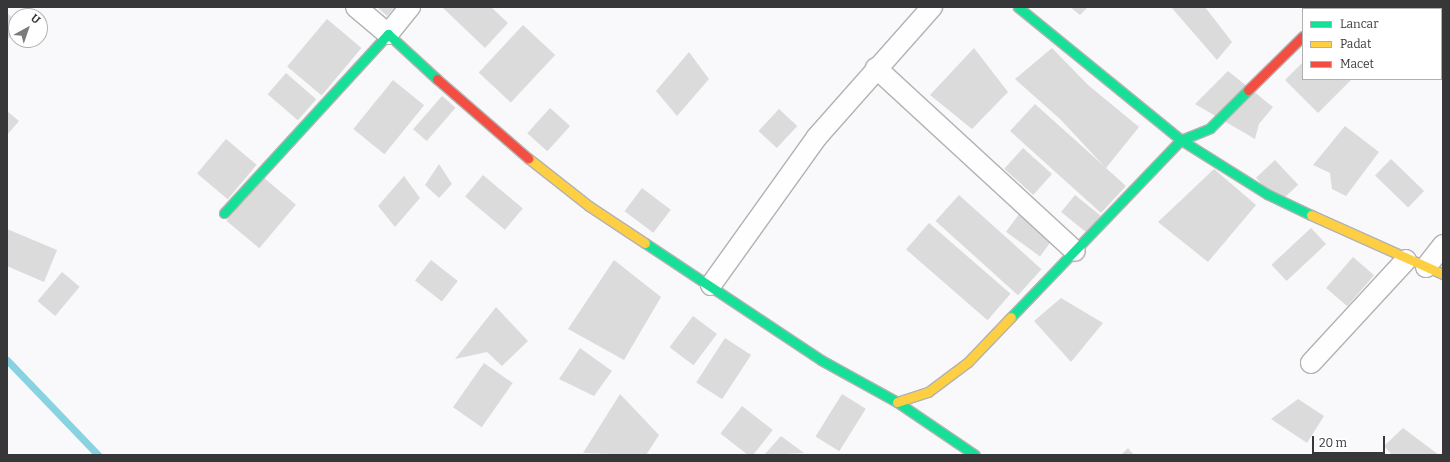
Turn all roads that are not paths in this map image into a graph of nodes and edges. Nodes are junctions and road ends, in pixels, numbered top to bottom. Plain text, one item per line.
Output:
1 (356, 7) edge
2 (410, 7) edge
3 (932, 7) edge
4 (1018, 7) edge
5 (388, 34) junction
6 (1302, 37) edge
7 (876, 68) junction
8 (1181, 140) junction
9 (224, 213) dead end
10 (1443, 245) edge
11 (1075, 251) junction
12 (1406, 260) junction
13 (1434, 271) edge
14 (711, 285) junction
15 (1311, 363) dead end
16 (897, 402) junction
17 (975, 455) edge

1 - 5 street
2 - 5 street
3 - 7 street
4 - 8 street
5 - 9 street
5 - 14 street
6 - 8 street
7 - 11 street
7 - 14 street
8 - 11 street
8 - 12 street
10 - 13 street
11 - 16 street
12 - 13 street
12 - 15 street
14 - 16 street
16 - 17 street

